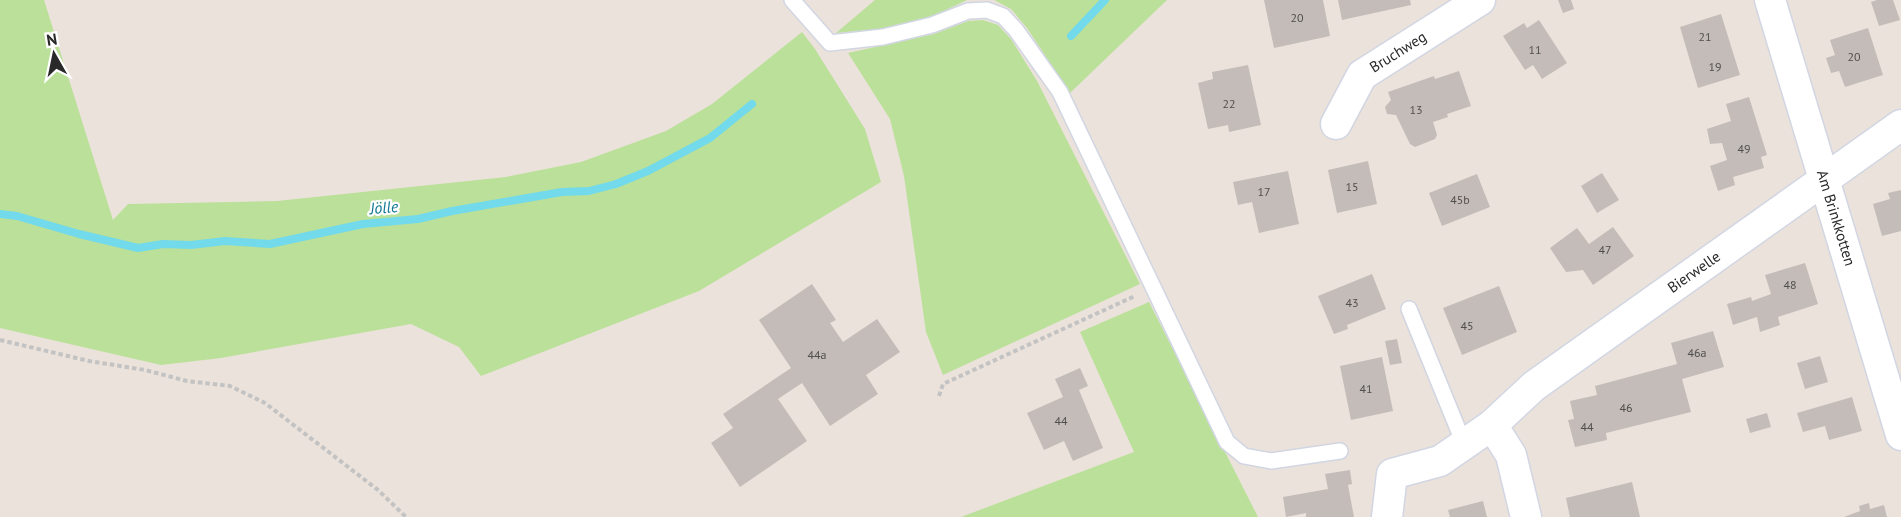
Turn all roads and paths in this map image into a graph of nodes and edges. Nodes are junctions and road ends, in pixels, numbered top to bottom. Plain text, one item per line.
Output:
1 (792, 0) edge
2 (1480, 0) edge
3 (1770, 0) edge
4 (1336, 124) dead end
5 (1901, 125) edge
6 (1825, 179) junction
7 (1152, 288) junction
8 (1409, 309) dead end
9 (0, 340) edge
10 (939, 396) dead end
11 (1492, 425) junction
12 (1901, 435) edge
13 (1464, 444) junction
14 (1340, 452) dead end
15 (406, 517) edge
16 (1387, 517) edge
17 (1526, 517) edge

1 - 7 lane
2 - 4 street, Bruchweg
3 - 6 street, Am Brinkkotten
5 - 6 street, Bierwelle
6 - 11 street, Bierwelle
6 - 12 street, Am Brinkkotten
7 - 10 path
7 - 14 lane
8 - 13 lane
9 - 15 path
11 - 13 street, Bierwelle
11 - 17 street
13 - 16 street, Bierwelle

